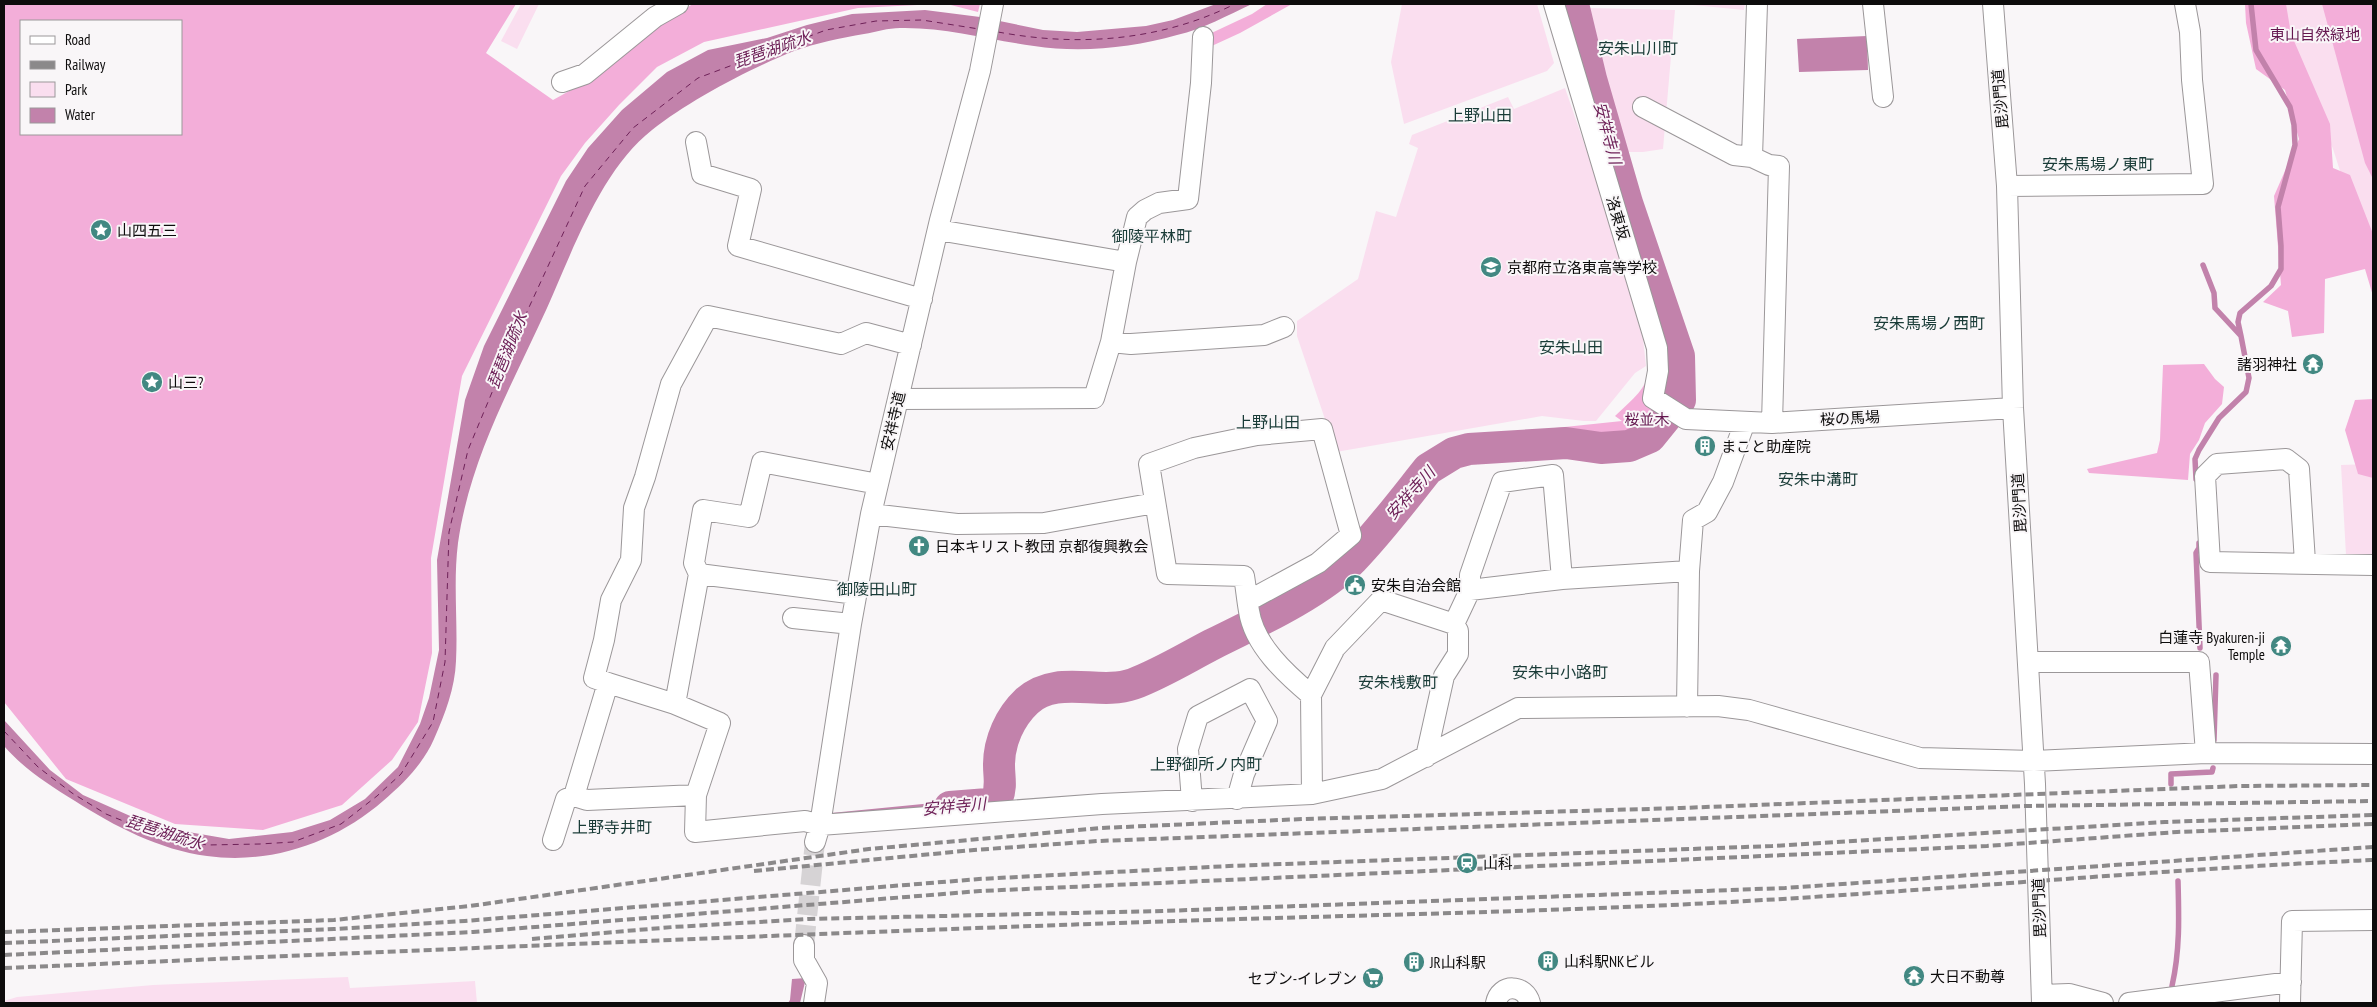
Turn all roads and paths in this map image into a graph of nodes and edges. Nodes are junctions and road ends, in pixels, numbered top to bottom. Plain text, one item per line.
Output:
1 (678, 4) edge
2 (993, 4) edge
3 (1554, 4) edge
4 (1757, 4) edge
5 (1873, 4) edge
6 (1993, 4) edge
7 (2184, 4) edge
8 (1203, 37) dead end
9 (562, 82) dead end
10 (1883, 97) dead end
11 (1643, 107) dead end
12 (696, 142) dead end
13 (1752, 157) junction
14 (2007, 186) junction
15 (938, 230) junction
16 (1126, 262) junction
17 (922, 299) junction
18 (1284, 327) dead end
19 (1111, 342) junction
20 (911, 345) junction
21 (898, 399) junction
22 (2013, 408) junction
23 (1686, 419) joint
24 (1745, 422) junction
25 (1772, 423) junction
26 (878, 484) junction
27 (1155, 503) junction
28 (871, 514) junction
29 (2305, 562) junction
30 (2373, 565) edge
31 (1689, 571) junction
32 (699, 574) junction
33 (1562, 579) junction
34 (1470, 590) junction
35 (856, 594) junction
36 (1249, 606) junction
37 (793, 618) dead end
38 (851, 624) junction
39 (1454, 624) junction
40 (2028, 662) junction
41 (608, 682) junction
42 (1311, 695) junction
43 (675, 704) junction
44 (1687, 707) junction
45 (2206, 753) junction
46 (2373, 754) edge
47 (1426, 756) junction
48 (2034, 761) junction
49 (1312, 794) junction
50 (696, 795) junction
51 (574, 796) junction
52 (1236, 799) junction
53 (1192, 801) junction
54 (818, 834) junction
55 (553, 840) dead end
56 (2373, 920) edge
57 (804, 945) tunnel mouth
58 (2291, 982) junction
59 (2042, 999) edge
60 (814, 1003) edge
61 (1496, 1003) edge
62 (1530, 1003) edge
63 (2102, 1003) edge
64 (2129, 1003) edge
65 (2290, 1003) edge

1 - 9 street
2 - 15 street, 安祥寺道
3 - 23 street, 洛東坂
4 - 13 street
5 - 10 street
6 - 14 street, 毘沙門道
7 - 14 street
8 - 16 street
11 - 13 street
12 - 17 street
13 - 25 street
14 - 22 street, 毘沙門道
15 - 16 street
15 - 17 street, 安祥寺道
16 - 19 street
17 - 20 street, 安祥寺道
18 - 19 street
19 - 21 street
20 - 21 street, 安祥寺道
20 - 41 street
21 - 26 street, 安祥寺道
22 - 25 street, 桜の馬場
22 - 40 street, 毘沙門道
23 - 24 street, 桜の馬場
24 - 25 street, 桜の馬場
24 - 31 street
26 - 28 street, 安祥寺道
26 - 32 street
27 - 28 street
27 - 36 street
27 - 36 street
28 - 35 street, 安祥寺道
29 - 29 street
29 - 30 street
31 - 33 street
31 - 44 street
32 - 35 street
32 - 43 street
33 - 34 street
33 - 34 street
34 - 39 street
35 - 38 street, 安祥寺道
36 - 42 street
37 - 38 street
38 - 54 street, 安祥寺道
39 - 42 street
39 - 47 street
40 - 45 street
40 - 48 street, 毘沙門道
41 - 43 street
41 - 51 street
42 - 49 street
43 - 50 street
44 - 47 street
44 - 48 street
45 - 46 street
45 - 48 street
47 - 49 street
48 - 59 street, 毘沙門道
49 - 52 street
50 - 51 street
50 - 54 street
51 - 55 street
52 - 53 street
52 - 53 street
53 - 54 street
56 - 58 street
57 - 60 street
58 - 64 street
58 - 65 street
59 - 63 street
61 - 62 street

